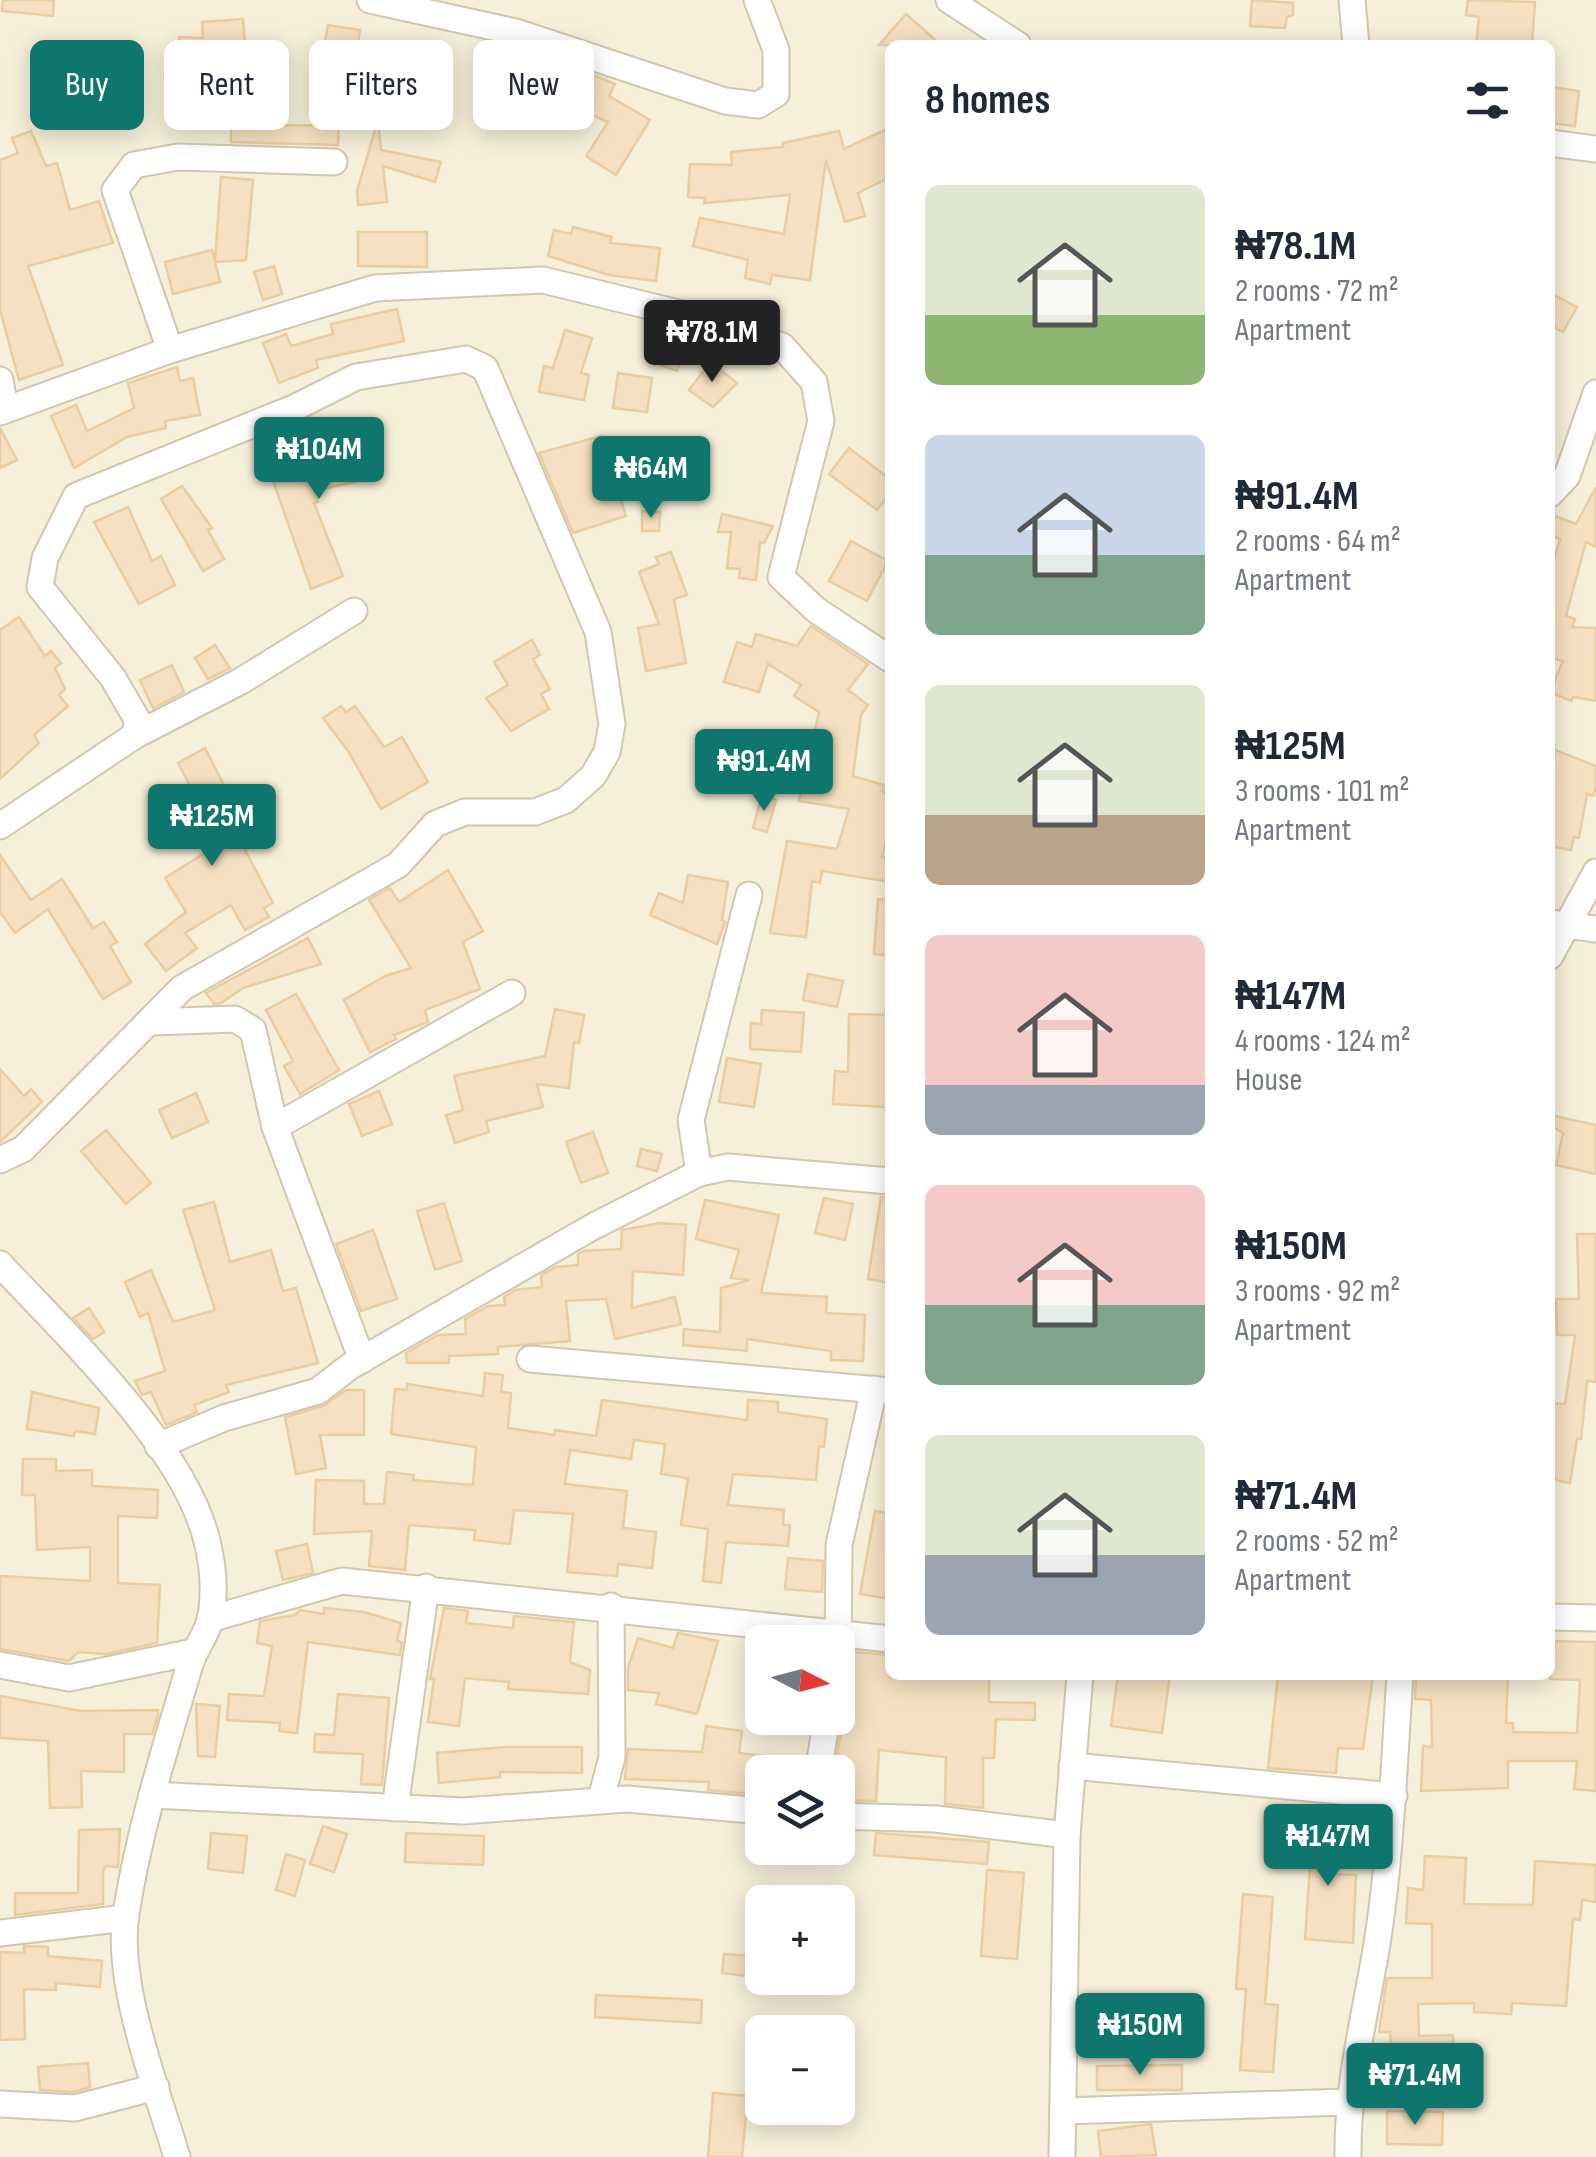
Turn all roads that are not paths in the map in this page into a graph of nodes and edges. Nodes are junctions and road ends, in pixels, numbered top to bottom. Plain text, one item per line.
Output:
1 (370, 0) edge
2 (756, 0) edge
3 (949, 0) edge
4 (1352, 0) edge
5 (1010, 40) edge
6 (1356, 40) edge
7 (1555, 145) edge
8 (1596, 149) edge
9 (334, 162) dead end
10 (170, 350) junction
11 (0, 380) edge
12 (1596, 392) edge
13 (2, 410) edge
14 (1555, 489) edge
15 (354, 611) dead end
16 (885, 656) edge
17 (134, 736) junction
18 (0, 826) edge
19 (1596, 872) edge
20 (749, 895) dead end
21 (1556, 924) edge
22 (1596, 929) edge
23 (512, 993) dead end
24 (153, 1022) junction
25 (275, 1127) junction
26 (0, 1160) edge
27 (699, 1173) junction
28 (885, 1181) edge
29 (0, 1264) edge
30 (530, 1359) dead end
31 (362, 1360) junction
32 (882, 1390) edge
33 (158, 1446) junction
34 (426, 1587) junction
35 (612, 1606) junction
36 (1555, 1617) edge
37 (1596, 1618) edge
38 (210, 1620) junction
39 (839, 1625) edge
40 (745, 1629) edge
41 (885, 1639) edge
42 (855, 1643) edge
43 (193, 1652) junction
44 (0, 1665) edge
45 (1080, 1680) edge
46 (1400, 1680) edge
47 (1072, 1766) junction
48 (152, 1796) junction
49 (1394, 1796) junction
50 (601, 1799) junction
51 (395, 1808) junction
52 (745, 1810) edge
53 (855, 1817) edge
54 (1067, 1835) junction
55 (125, 1918) junction
56 (0, 1934) edge
57 (156, 2087) junction
58 (1347, 2102) junction
59 (0, 2104) edge
60 (1063, 2111) junction
61 (176, 2157) edge
62 (1062, 2157) edge
63 (1348, 2157) edge

1 - 2 street
3 - 5 street
4 - 6 street
7 - 8 street
9 - 10 street
10 - 13 street
10 - 16 street
11 - 13 street
12 - 14 street
15 - 17 street
17 - 18 street
17 - 24 street
19 - 21 street
20 - 27 street
21 - 22 street
23 - 25 street
24 - 25 street
24 - 26 street
25 - 31 street
27 - 28 street
27 - 31 street
29 - 33 street
30 - 32 street
31 - 33 street
32 - 39 street
33 - 38 street
34 - 35 street
34 - 38 street
34 - 51 street
35 - 40 street
35 - 50 street
36 - 37 street
38 - 43 street
41 - 42 street
43 - 44 street
43 - 48 street
45 - 47 street
46 - 49 street
47 - 49 street
47 - 54 street
48 - 51 street
48 - 55 street
49 - 58 street
50 - 51 street
50 - 52 street
53 - 54 street
54 - 60 street
55 - 56 street
55 - 57 street
57 - 59 street
57 - 61 street
58 - 60 street
58 - 63 street
60 - 62 street

